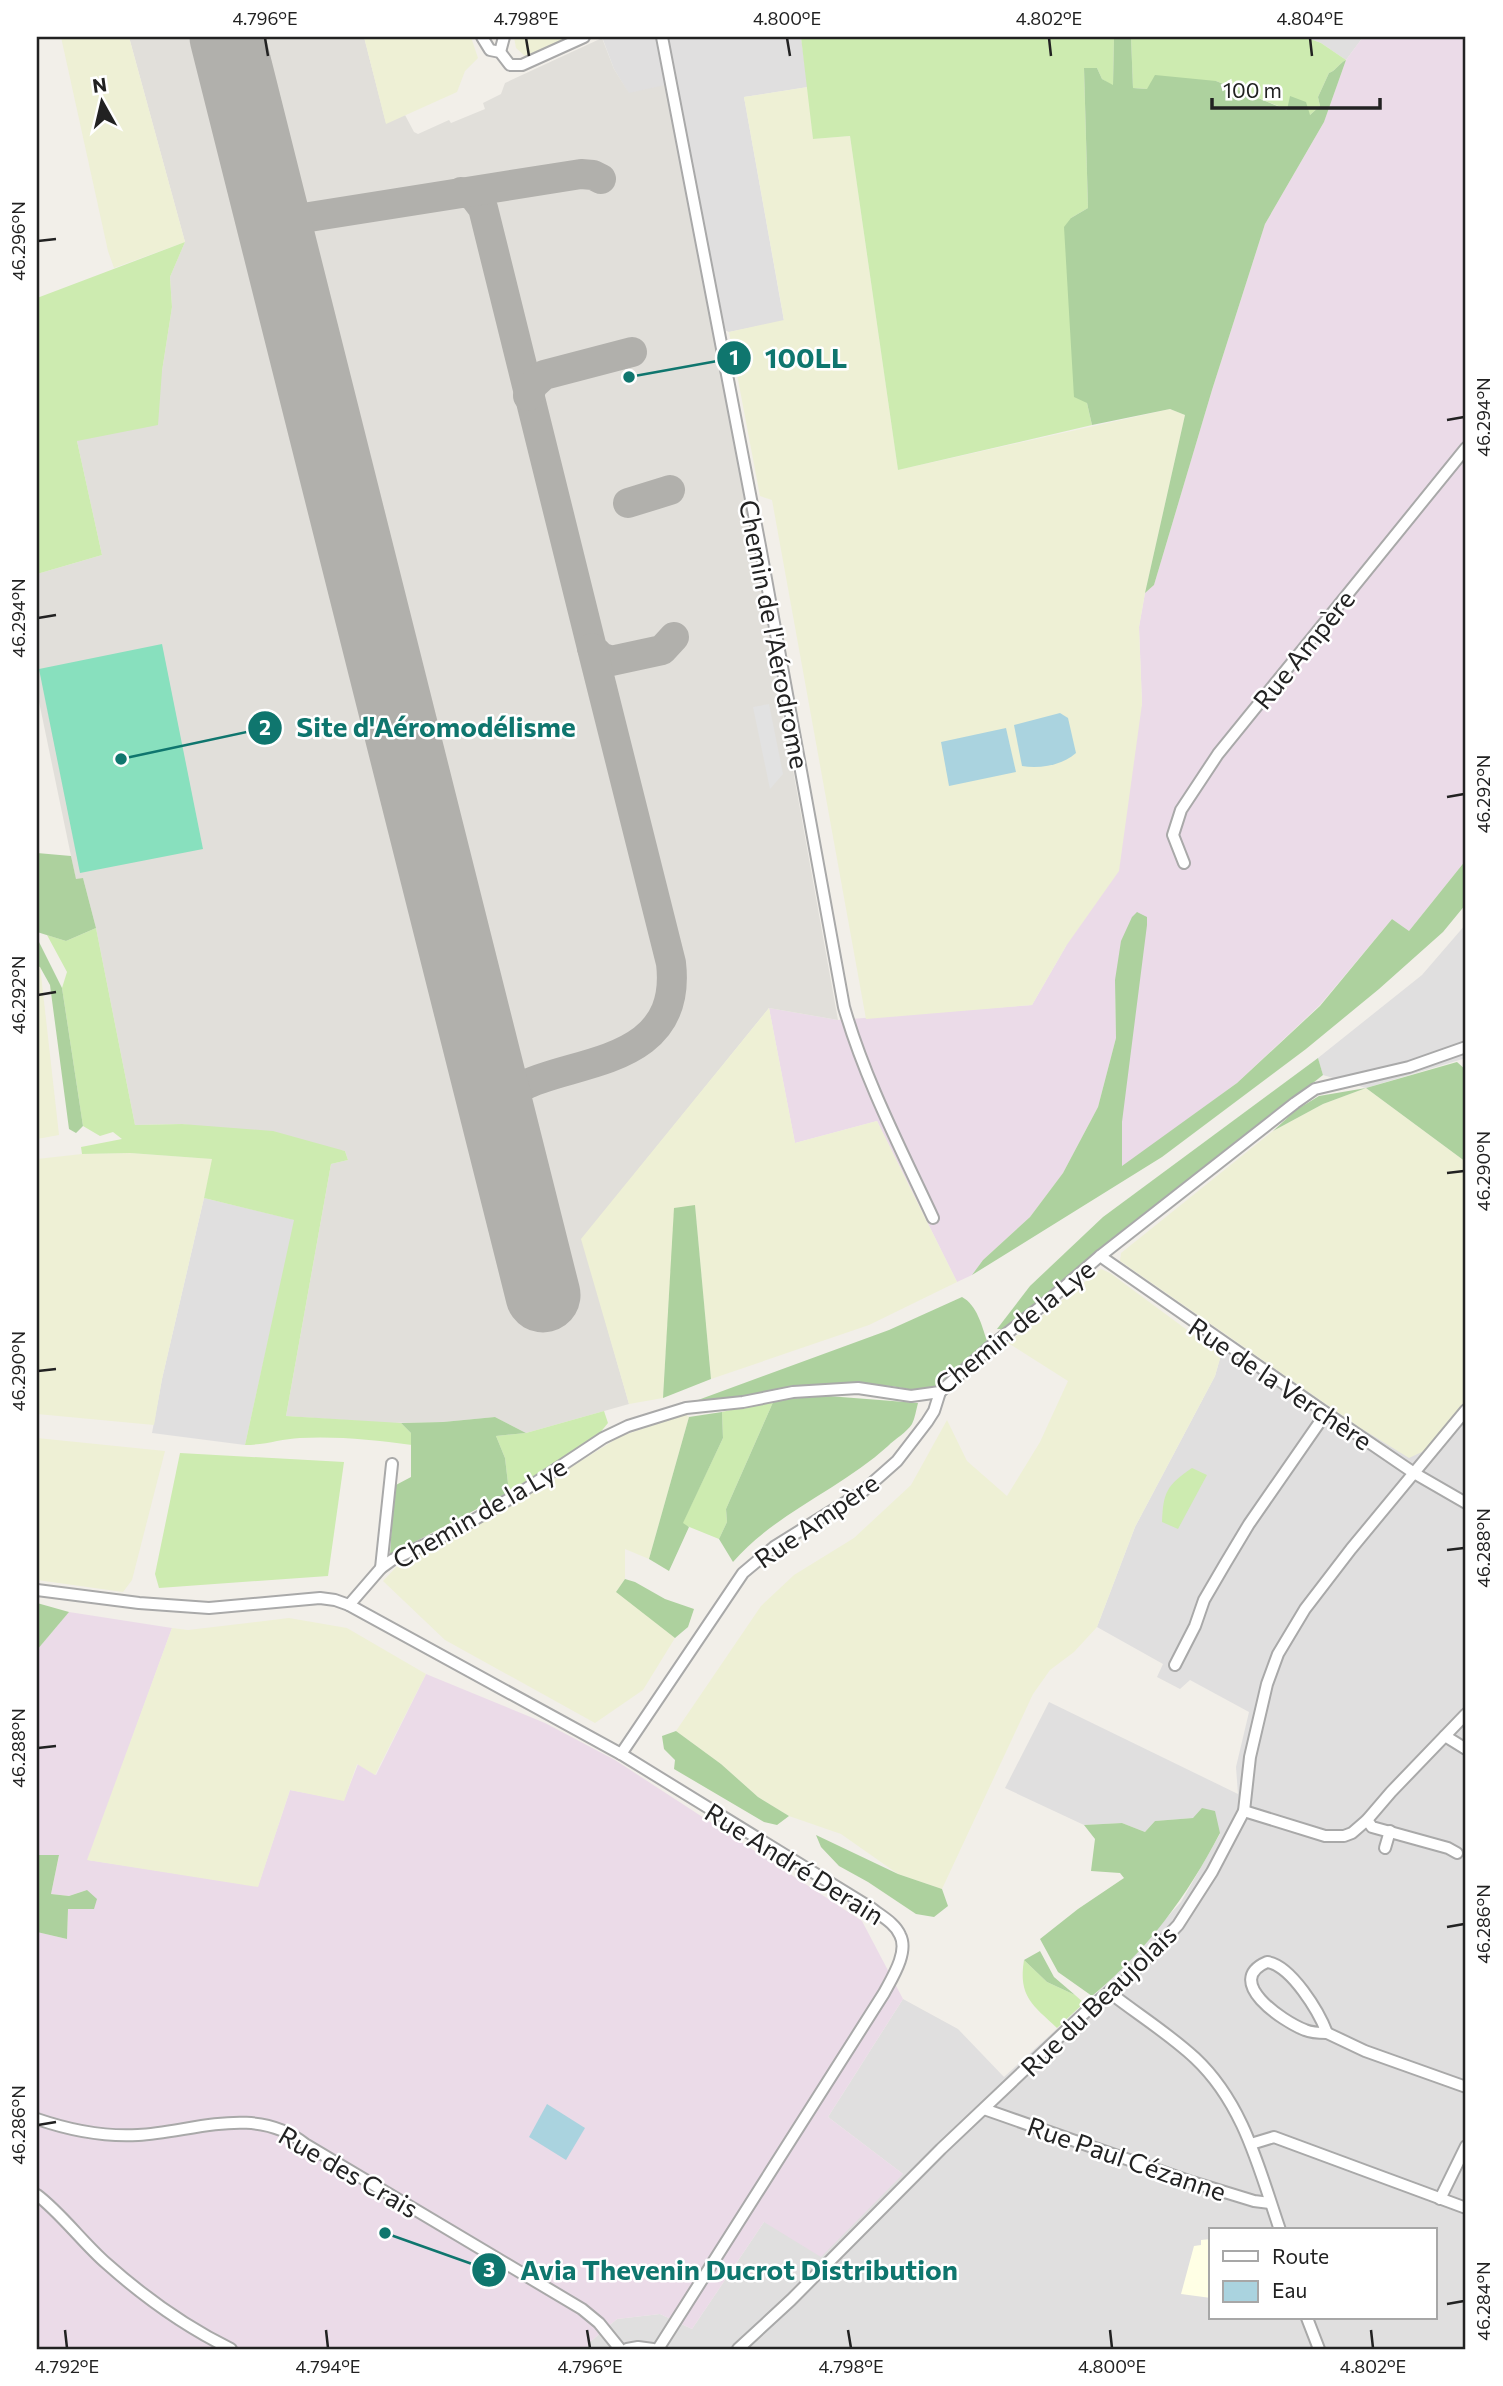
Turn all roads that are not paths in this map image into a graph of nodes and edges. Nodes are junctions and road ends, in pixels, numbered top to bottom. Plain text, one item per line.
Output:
1 (481, 37) edge
2 (504, 37) edge
3 (584, 37) edge
4 (662, 37) edge
5 (500, 52) junction
6 (1466, 448) edge
7 (1184, 863) dead end
8 (1466, 1047) edge
9 (933, 1218) dead end
10 (1100, 1256) junction
11 (940, 1392) junction
12 (1466, 1410) edge
13 (1326, 1413) junction
14 (392, 1464) dead end
15 (1414, 1473) junction
16 (1466, 1503) edge
17 (382, 1568) junction
18 (37, 1590) edge
19 (349, 1605) junction
20 (1175, 1665) dead end
21 (1466, 1714) edge
22 (1445, 1736) junction
23 (1466, 1749) edge
24 (621, 1754) junction
25 (1244, 1811) junction
26 (1367, 1820) junction
27 (1390, 1831) junction
28 (1385, 1848) dead end
29 (1457, 1853) dead end
30 (1109, 1992) junction
31 (1327, 2033) junction
32 (1466, 2087) edge
33 (984, 2109) junction
34 (37, 2119) edge
35 (1251, 2144) junction
36 (1466, 2147) edge
37 (38, 2194) edge
38 (1440, 2199) junction
39 (1270, 2203) junction
40 (1466, 2208) edge
41 (1279, 2228) edge
42 (1308, 2320) edge
43 (231, 2349) edge
44 (620, 2349) edge
45 (627, 2349) edge
46 (656, 2349) edge
47 (738, 2349) edge
48 (1319, 2349) edge

1 - 5 street
2 - 5 street
3 - 5 street
4 - 9 street, Chemin de l'Aérodrome
6 - 7 street, Rue Ampère
8 - 10 street, Chemin de la Lye
10 - 11 street, Chemin de la Lye
10 - 13 street, Rue de la Verchère
11 - 17 street, Chemin de la Lye
11 - 24 street, Rue Ampère
12 - 15 street, Rue du Beaujolais
13 - 15 street, Rue de la Verchère
13 - 20 street
14 - 17 street
15 - 16 street, Rue de la Verchère
15 - 25 street, Rue du Beaujolais
17 - 19 street, Chemin de la Lye
18 - 19 street
19 - 24 street, Rue André Derain
21 - 22 street
22 - 23 street
22 - 26 street
24 - 46 street, Rue André Derain
25 - 26 street
25 - 30 street, Rue du Beaujolais
26 - 27 street
27 - 28 street
27 - 29 street
30 - 33 street, Rue du Beaujolais
30 - 35 street
31 - 31 street
31 - 32 street
33 - 39 street, Rue Paul Cézanne
33 - 47 street, Rue du Beaujolais
34 - 44 street, Rue des Crais
35 - 38 street
35 - 39 street
36 - 38 street
37 - 43 street
38 - 40 street
39 - 41 street
42 - 48 street
45 - 46 street

